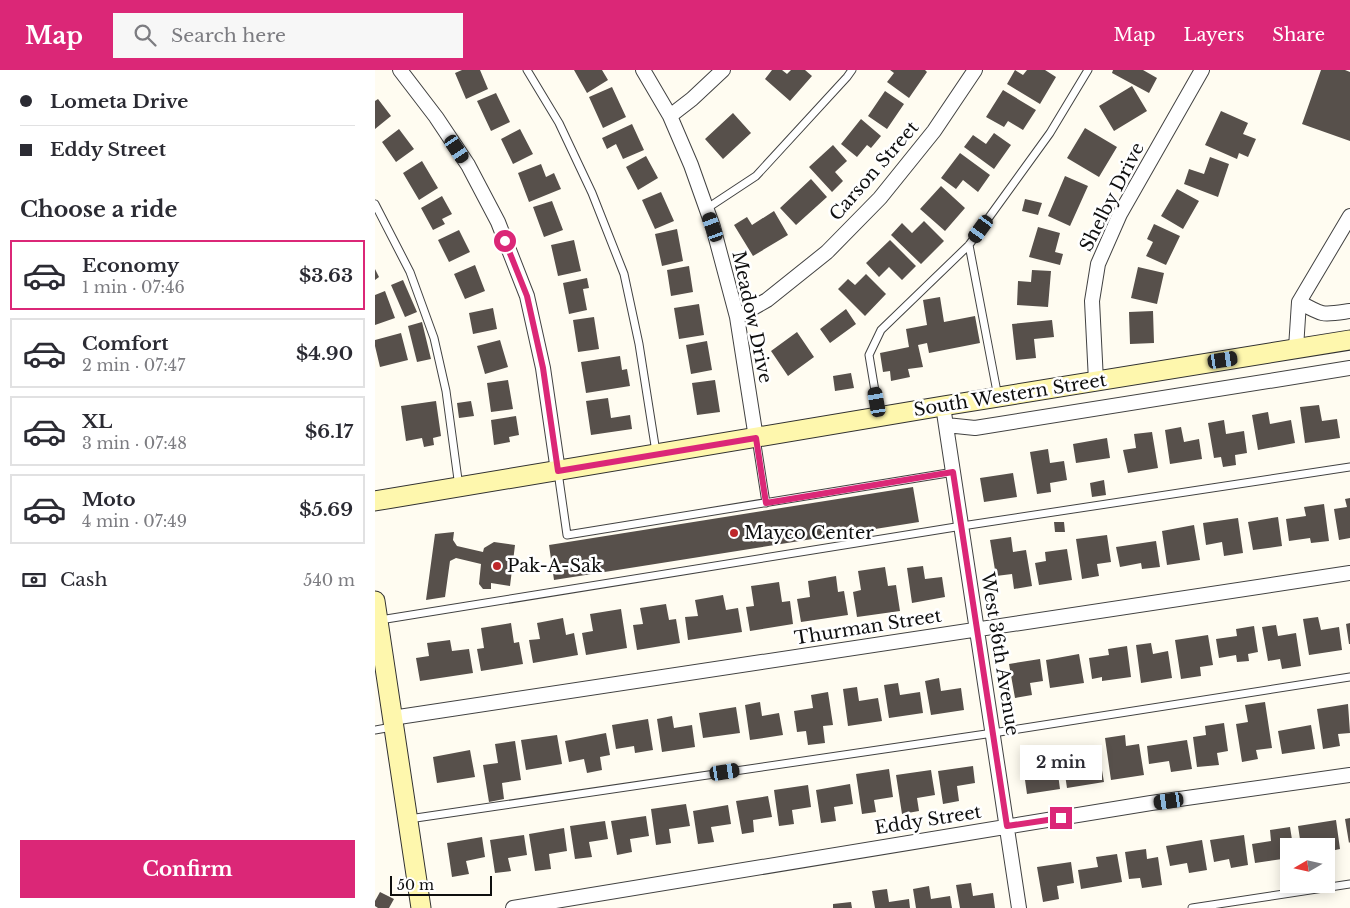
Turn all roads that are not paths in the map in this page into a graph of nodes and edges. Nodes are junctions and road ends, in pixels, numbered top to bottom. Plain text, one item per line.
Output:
1 (400, 70) edge
2 (527, 70) edge
3 (643, 70) edge
4 (723, 70) edge
5 (851, 70) edge
6 (975, 70) edge
7 (1088, 70) edge
8 (1201, 70) edge
9 (670, 116) junction
10 (375, 204) edge
11 (706, 209) junction
12 (1350, 216) edge
13 (969, 245) junction
14 (1299, 302) junction
15 (1350, 311) edge
16 (737, 317) junction
17 (1350, 340) edge
18 (1296, 348) junction
19 (1350, 368) edge
20 (1096, 381) junction
21 (998, 397) junction
22 (943, 406) junction
23 (879, 417) junction
24 (946, 425) junction
25 (756, 438) junction
26 (656, 455) junction
27 (1350, 467) edge
28 (558, 471) junction
29 (953, 472) junction
30 (459, 487) junction
31 (375, 501) edge
32 (766, 503) junction
33 (962, 526) junction
34 (1350, 574) edge
35 (375, 601) edge
36 (378, 621) junction
37 (977, 630) junction
38 (1350, 677) edge
39 (387, 725) edge
40 (993, 733) junction
41 (1350, 775) edge
42 (408, 819) junction
43 (1007, 826) junction
44 (1350, 884) edge
45 (421, 908) edge
46 (513, 908) edge
47 (1019, 908) edge
48 (1192, 908) edge

1 - 28 street
2 - 26 lane
3 - 9 street, Meadow Drive
4 - 9 street
5 - 11 lane
6 - 16 street, Carson Street
7 - 13 lane
8 - 20 street, Shelby Drive
9 - 11 street, Meadow Drive
10 - 30 lane
11 - 16 street, Meadow Drive
12 - 14 street
13 - 21 lane
13 - 23 lane
14 - 15 street
14 - 18 street
16 - 25 street, Meadow Drive
17 - 18 main road, South Western Street
18 - 20 main road, South Western Street
19 - 24 street
20 - 21 main road, South Western Street
21 - 22 main road, South Western Street
22 - 23 main road, South Western Street
22 - 24 street, West 36th Avenue
23 - 25 main road, South Western Street
24 - 29 street, West 36th Avenue
25 - 26 main road, South Western Street
25 - 32 lane
26 - 28 main road, South Western Street
27 - 33 lane
28 - 30 main road, South Western Street
28 - 32 lane
29 - 32 lane
29 - 33 street, West 36th Avenue
30 - 31 main road, South Western Street
33 - 36 lane
33 - 37 street, West 36th Avenue
34 - 37 street, Thurman Street
35 - 36 main road
36 - 39 main road
37 - 39 street, Thurman Street
37 - 40 street, West 36th Avenue
38 - 40 lane
39 - 42 main road
40 - 42 lane
40 - 43 street, West 36th Avenue
41 - 43 street, Eddy Street
42 - 45 main road
43 - 46 street, Eddy Street
43 - 47 street, West 36th Avenue
44 - 48 lane

